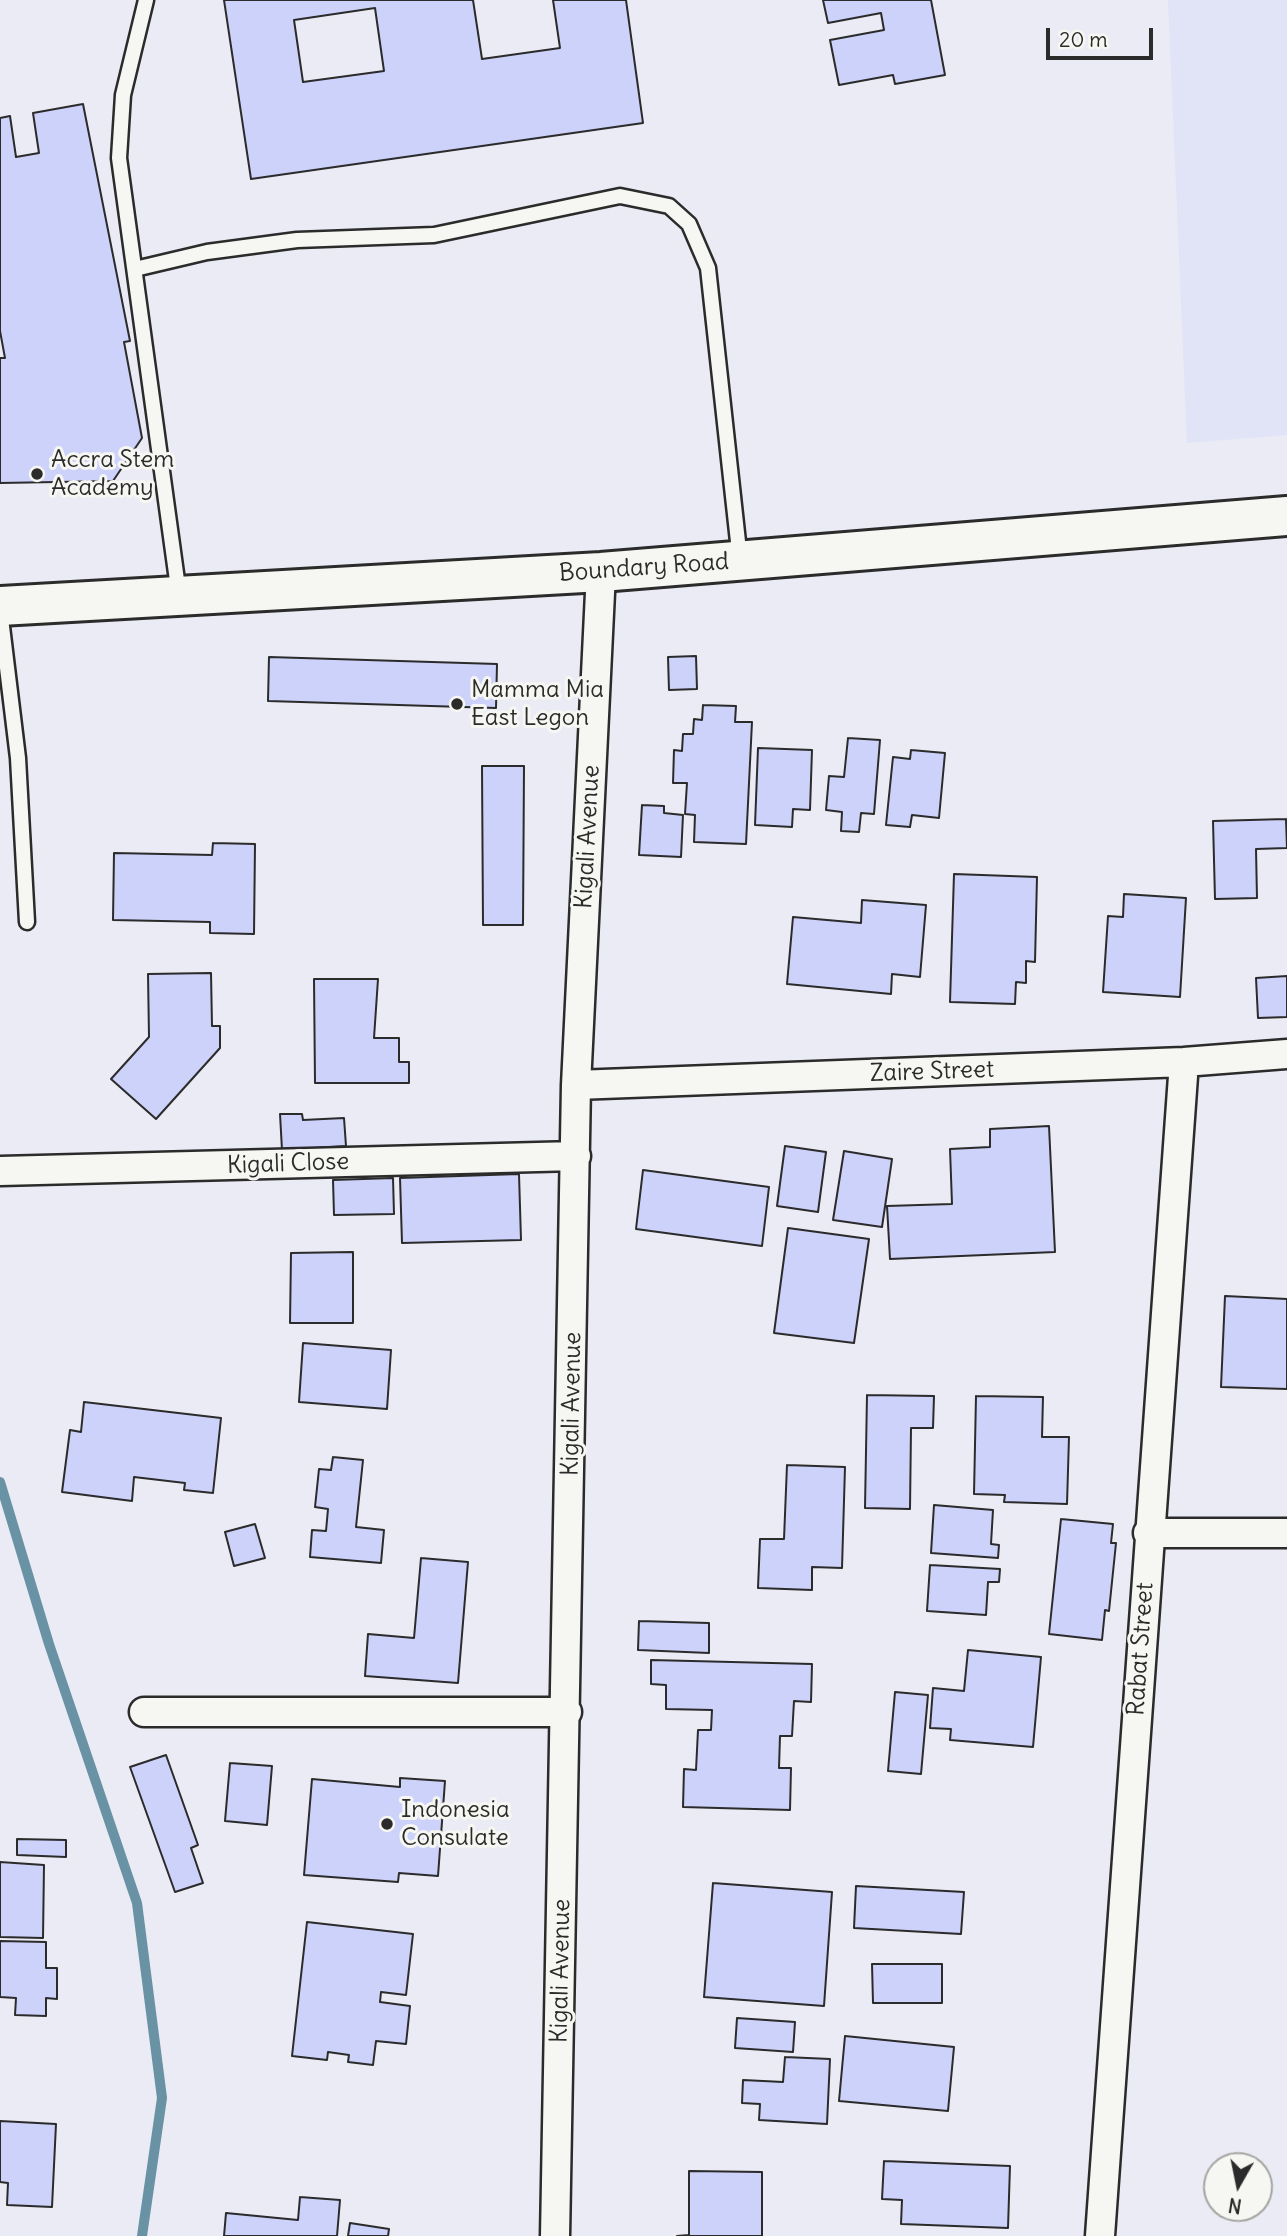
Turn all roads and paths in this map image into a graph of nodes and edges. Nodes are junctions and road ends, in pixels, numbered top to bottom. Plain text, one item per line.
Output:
1 (146, 0) edge
2 (135, 269) junction
3 (1287, 516) edge
4 (741, 561) junction
5 (601, 572) junction
6 (180, 596) junction
7 (0, 608) edge
8 (27, 922) dead end
9 (1287, 1055) edge
10 (1184, 1062) junction
11 (576, 1085) junction
12 (576, 1156) junction
13 (0, 1171) edge
14 (1287, 1532) edge
15 (1149, 1533) junction
16 (144, 1712) dead end
17 (567, 1713) junction
18 (555, 2236) edge
19 (1100, 2236) edge

1 - 2 lane
2 - 4 lane
2 - 6 lane
3 - 4 main road, Boundary Road
4 - 5 main road, Boundary Road
5 - 6 main road, Boundary Road
5 - 11 street, Kigali Avenue
6 - 7 main road, Boundary Road
7 - 8 lane
9 - 10 street, Zaire Street
10 - 11 street, Zaire Street
10 - 15 street, Rabat Street
11 - 12 street, Kigali Avenue
12 - 13 street, Kigali Close
12 - 17 street, Kigali Avenue
14 - 15 street
15 - 19 street, Rabat Street
16 - 17 street
17 - 18 street, Kigali Avenue

